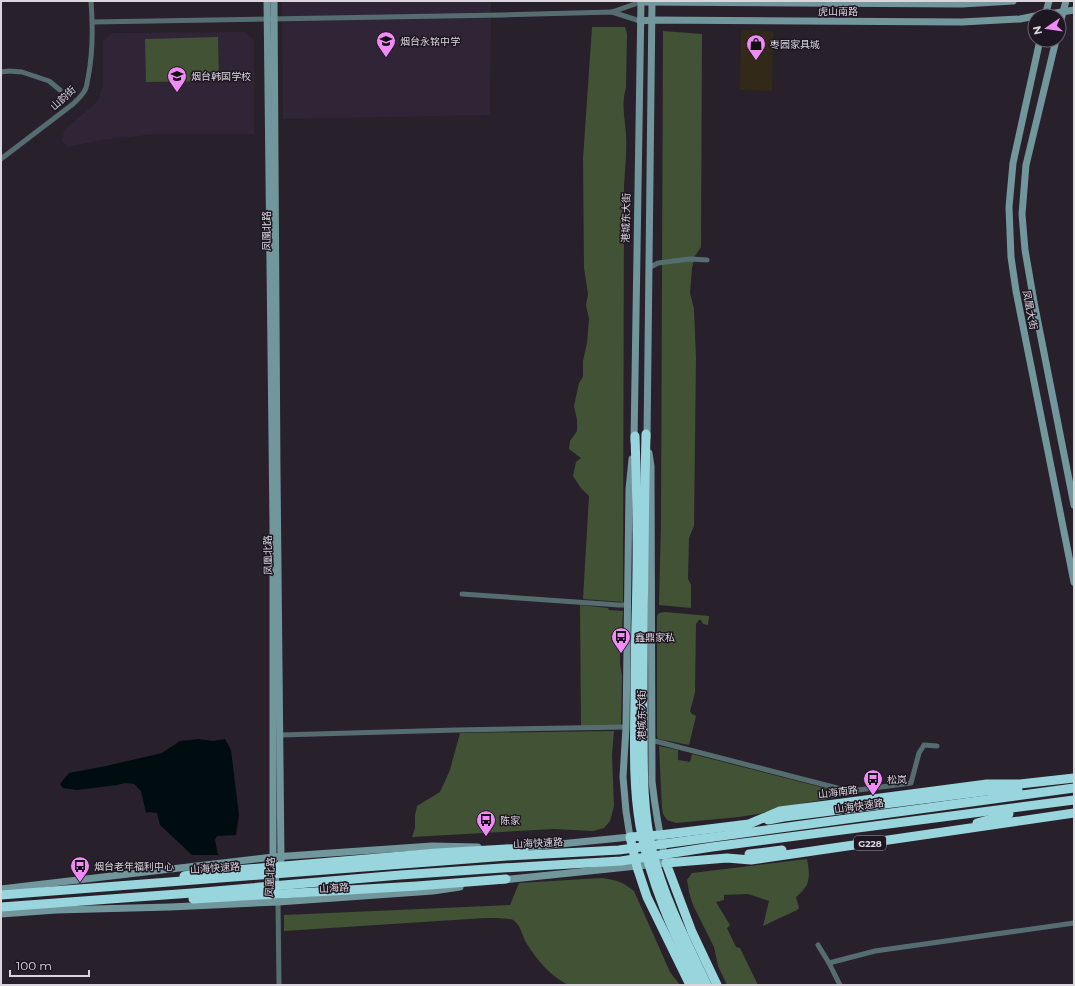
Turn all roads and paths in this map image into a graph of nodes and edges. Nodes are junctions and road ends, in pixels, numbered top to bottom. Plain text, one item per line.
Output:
1 (90, 1) edge
2 (267, 1) edge
3 (274, 1) edge
4 (1013, 1) edge
5 (640, 2) edge
6 (652, 2) edge
7 (612, 12) junction
8 (1027, 18) edge
9 (271, 19) junction
10 (652, 20) junction
11 (640, 21) junction
12 (93, 22) junction
13 (1038, 48) edge
14 (1054, 48) edge
15 (1, 72) edge
16 (60, 90) dead end
17 (1, 159) edge
18 (706, 260) dead end
19 (649, 268) junction
20 (646, 434) junction
21 (635, 436) junction
22 (1074, 505) edge
23 (1074, 582) edge
24 (462, 594) dead end
25 (627, 605) junction
26 (639, 641) junction
27 (626, 727) junction
28 (280, 734) junction
29 (651, 740) junction
30 (937, 746) dead end
31 (1074, 778) edge
32 (1072, 788) edge
33 (1074, 800) edge
34 (1041, 805) junction
35 (1074, 813) edge
36 (749, 824) junction
37 (660, 835) junction
38 (630, 838) junction
39 (524, 848) junction
40 (277, 857) junction
41 (727, 858) junction
42 (666, 863) junction
43 (637, 867) junction
44 (506, 879) junction
45 (132, 885) junction
46 (1, 889) edge
47 (1, 895) edge
48 (278, 902) junction
49 (48, 903) junction
50 (1, 907) edge
51 (1, 914) edge
52 (1074, 924) edge
53 (818, 945) dead end
54 (829, 963) junction
55 (693, 964) junction
56 (279, 985) edge
57 (690, 985) edge
58 (699, 985) edge
59 (707, 985) edge
60 (718, 985) edge
61 (840, 985) edge

1 - 12 street, 山韵街
2 - 9 main road, 凤凰北路
3 - 9 main road, 凤凰北路
4 - 6 main road, 虎山南路
5 - 6 main road, 虎山南路
5 - 7 street
5 - 11 main road, 港城东大街
6 - 10 main road, 港城东大街
7 - 9 street
7 - 11 street
8 - 10 main road, 虎山南路
9 - 12 street
9 - 28 main road, 凤凰北路
9 - 40 main road, 凤凰北路
10 - 11 main road, 虎山南路
10 - 19 main road, 港城东大街
11 - 21 main road, 港城东大街
12 - 17 street, 山韵街
13 - 23 main road, 凤凰大街
14 - 22 main road, 凤凰大街
15 - 16 street
18 - 19 street
19 - 20 main road, 港城东大街
20 - 26 highway, 港城东大街
20 - 29 main road, 港城东大街
21 - 25 main road, 港城东大街
21 - 26 highway, 港城东大街
24 - 25 street
25 - 27 main road, 港城东大街
26 - 55 highway, 港城东大街
27 - 28 street
27 - 38 main road, 港城东大街
28 - 40 main road, 凤凰北路
29 - 30 street
29 - 37 main road, 港城东大街
31 - 36 highway, 山海南路
32 - 36 highway
32 - 45 highway, 山海快速路
33 - 34 highway
34 - 41 highway
34 - 49 highway
35 - 41 highway, G228
36 - 37 highway, 山海南路
37 - 38 highway, 山海南路
37 - 42 main road, 港城东大街
38 - 39 main road
38 - 43 highway, 港城东大街
39 - 40 main road
39 - 45 highway
40 - 46 main road
40 - 48 main road, 凤凰北路
41 - 42 highway, G228
42 - 43 main road, 山海路
42 - 60 highway, 港城东大街
43 - 44 main road, 山海路
43 - 57 highway, 港城东大街
44 - 48 main road, 山海路
44 - 49 highway
45 - 47 highway, 山海快速路
48 - 51 main road, 山海路
48 - 56 street
49 - 50 highway
52 - 54 street
53 - 54 street
54 - 61 street
55 - 58 highway, 港城东大街
55 - 59 highway, 港城东大街

